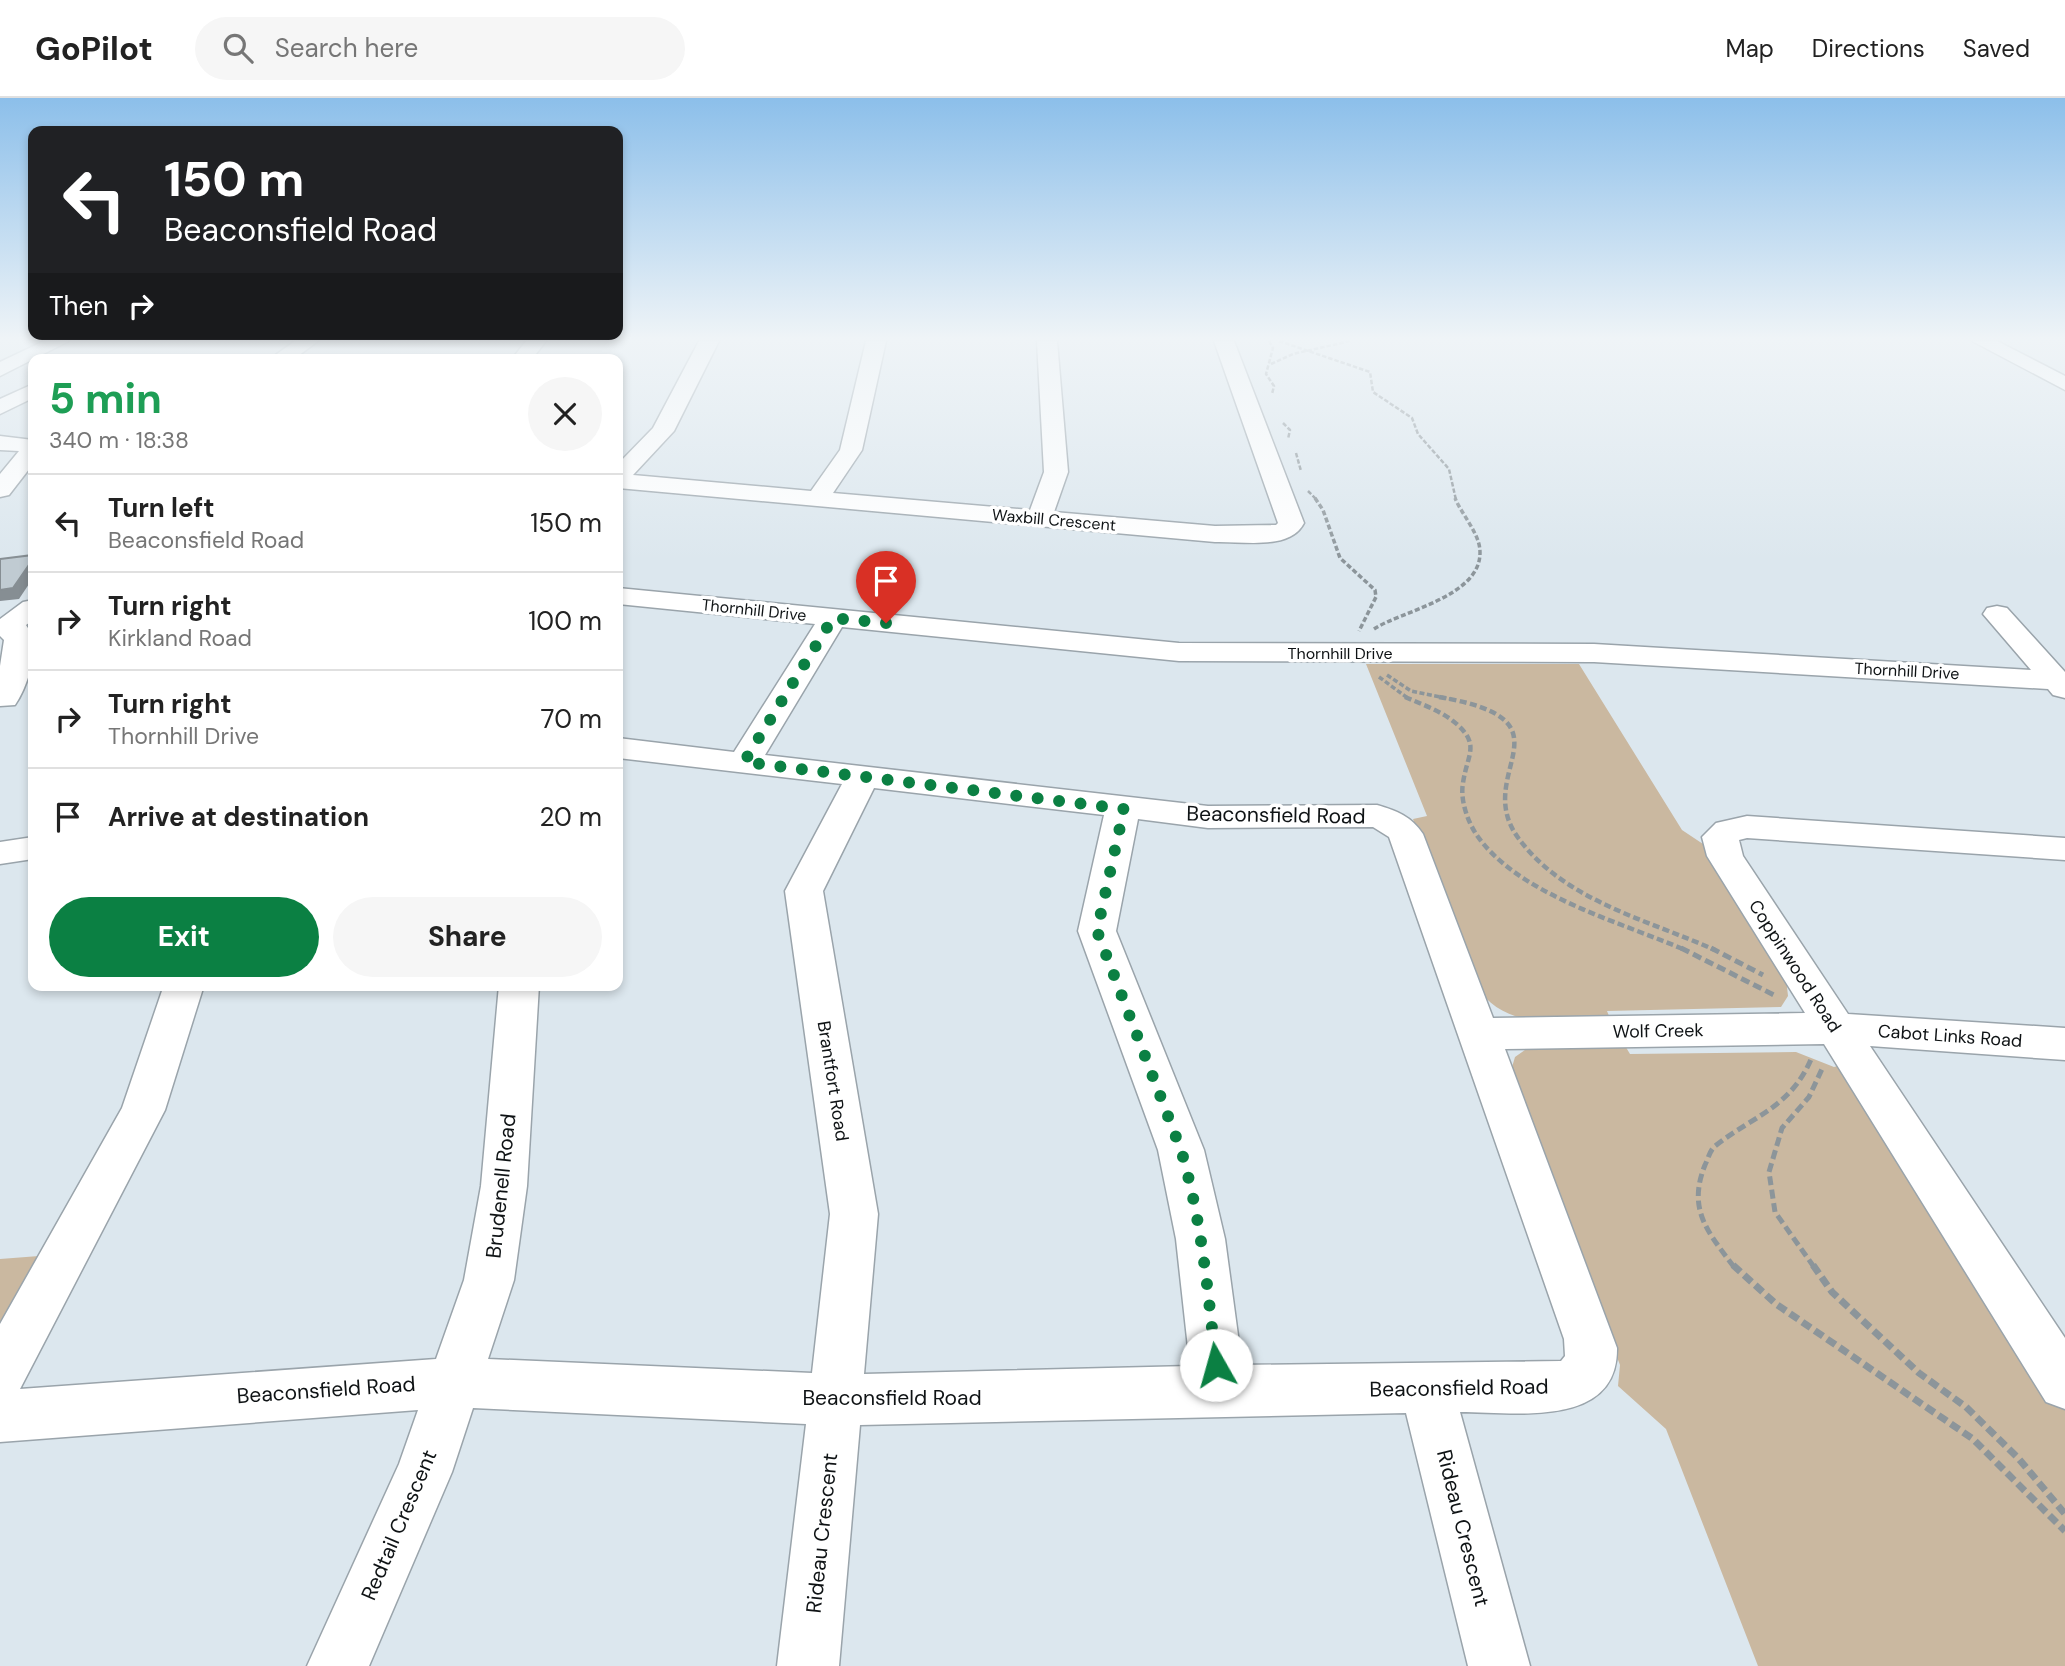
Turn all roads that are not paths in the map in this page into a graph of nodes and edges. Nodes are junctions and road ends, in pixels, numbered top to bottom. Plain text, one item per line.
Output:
1 (672, 414) edge
2 (859, 414) edge
3 (1052, 414) edge
4 (1251, 414) edge
5 (0, 443) edge
6 (28, 446) edge
7 (28, 455) edge
8 (623, 474) edge
9 (623, 480) edge
10 (0, 489) edge
11 (817, 499) junction
12 (1039, 519) junction
13 (623, 597) edge
14 (1997, 614) dead end
15 (833, 618) junction
16 (18, 625) edge
17 (28, 670) edge
18 (2062, 683) edge
19 (2, 701) edge
20 (623, 749) edge
21 (744, 762) junction
22 (863, 776) junction
23 (1124, 809) junction
24 (2065, 849) edge
25 (28, 850) edge
26 (0, 853) edge
27 (182, 991) edge
28 (519, 991) edge
29 (1811, 1023) junction
30 (1481, 1034) junction
31 (2065, 1044) edge
32 (0, 1374) edge
33 (456, 1382) junction
34 (2065, 1384) edge
35 (1427, 1389) junction
36 (1219, 1390) junction
37 (836, 1400) junction
38 (0, 1416) edge
39 (338, 1666) edge
40 (808, 1666) edge
41 (1499, 1666) edge

1 - 8 street
2 - 11 street
3 - 12 street
4 - 12 street, Waxbill Crescent
5 - 6 street
7 - 10 street
9 - 11 street, Waxbill Crescent
11 - 12 street, Waxbill Crescent
13 - 15 street, Thornhill Drive
14 - 18 street
15 - 18 street, Thornhill Drive
15 - 21 street
16 - 19 street
17 - 19 street
20 - 21 street, Beaconsfield Road
21 - 22 street, Beaconsfield Road
22 - 23 street, Beaconsfield Road
22 - 37 street, Brantfort Road
23 - 30 street, Beaconsfield Road
23 - 36 street
24 - 29 street, Coppinwood Road
25 - 26 street
27 - 32 street
28 - 33 street, Brudenell Road
29 - 30 street, Wolf Creek
29 - 31 street, Cabot Links Road
29 - 34 street, Coppinwood Road
30 - 35 street, Beaconsfield Road
33 - 37 street, Beaconsfield Road
33 - 38 street, Beaconsfield Road
33 - 39 street, Redtail Crescent
35 - 36 street, Beaconsfield Road
35 - 41 street, Rideau Crescent
36 - 37 street, Beaconsfield Road
37 - 40 street, Rideau Crescent

